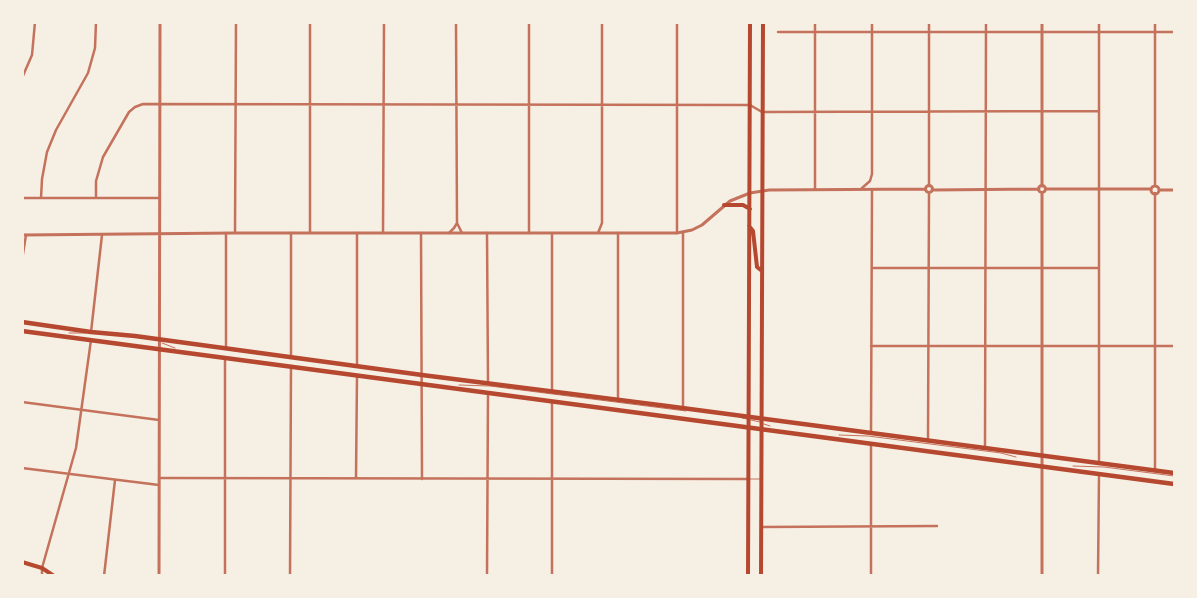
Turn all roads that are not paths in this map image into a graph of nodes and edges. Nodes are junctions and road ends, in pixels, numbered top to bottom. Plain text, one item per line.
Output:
1 (35, 22) edge
2 (96, 22) edge
3 (160, 22) edge
4 (236, 22) edge
5 (310, 22) edge
6 (384, 22) edge
7 (456, 22) edge
8 (530, 22) edge
9 (602, 22) edge
10 (676, 22) edge
11 (750, 22) edge
12 (763, 22) edge
13 (815, 22) edge
14 (872, 22) edge
15 (928, 22) edge
16 (986, 22) edge
17 (1042, 22) edge
18 (1099, 22) edge
19 (1155, 22) edge
20 (778, 32) dead end
21 (815, 32) junction
22 (928, 32) junction
23 (1155, 32) junction
24 (1174, 32) edge
25 (872, 33) junction
26 (986, 33) junction
27 (1042, 33) junction
28 (1099, 33) junction
29 (22, 78) edge
30 (160, 104) junction
31 (236, 104) junction
32 (310, 104) junction
33 (384, 104) junction
34 (456, 104) junction
35 (529, 105) junction
36 (603, 105) junction
37 (676, 105) junction
38 (750, 105) junction
39 (929, 111) junction
40 (985, 111) junction
41 (1042, 111) junction
42 (1098, 111) junction
43 (762, 112) junction
44 (815, 112) junction
45 (872, 112) junction
46 (929, 186) junction
47 (1042, 186) junction
48 (1156, 186) junction
49 (815, 189) junction
50 (861, 189) junction
51 (872, 189) junction
52 (985, 189) junction
53 (1039, 189) junction
54 (1046, 189) junction
55 (925, 190) junction
56 (932, 190) junction
57 (1098, 190) junction
58 (1152, 190) junction
59 (1160, 190) junction
60 (1174, 190) edge
61 (762, 191) junction
62 (750, 193) junction
63 (928, 193) junction
64 (1042, 193) junction
65 (1156, 194) junction
66 (22, 198) edge
67 (41, 198) junction
68 (96, 198) junction
69 (160, 198) junction
70 (724, 205) junction
71 (750, 209) junction
72 (457, 223) junction
73 (602, 223) junction
74 (750, 226) junction
75 (160, 233) junction
76 (226, 233) junction
77 (236, 233) junction
78 (291, 233) junction
79 (310, 233) junction
80 (356, 233) junction
81 (383, 233) junction
82 (421, 233) junction
83 (449, 233) junction
84 (462, 233) junction
85 (487, 233) junction
86 (529, 233) junction
87 (552, 233) junction
88 (598, 233) junction
89 (608, 233) junction
90 (618, 233) junction
91 (677, 233) junction
92 (683, 233) junction
93 (24, 235) edge
94 (102, 235) junction
95 (22, 260) edge
96 (872, 268) junction
97 (928, 268) junction
98 (985, 268) junction
99 (1042, 268) junction
100 (1099, 268) junction
101 (762, 271) junction
102 (22, 322) edge
103 (22, 331) edge
104 (92, 332) junction
105 (68, 333) dead end
106 (91, 340) junction
107 (160, 340) junction
108 (872, 346) junction
109 (928, 346) junction
110 (985, 346) junction
111 (1043, 346) junction
112 (1156, 346) junction
113 (1174, 346) edge
114 (1098, 347) junction
115 (175, 348) dead end
116 (160, 349) junction
117 (226, 349) junction
118 (291, 357) junction
119 (225, 358) junction
120 (291, 366) junction
121 (357, 367) junction
122 (422, 375) junction
123 (357, 376) junction
124 (488, 384) junction
125 (422, 385) junction
126 (459, 385) dead end
127 (552, 392) junction
128 (488, 393) junction
129 (618, 399) junction
130 (552, 401) junction
131 (22, 402) edge
132 (683, 408) junction
133 (81, 410) junction
134 (748, 418) junction
135 (160, 420) junction
136 (761, 421) junction
137 (770, 426) dead end
138 (748, 428) junction
139 (761, 430) junction
140 (871, 433) junction
141 (839, 435) dead end
142 (928, 441) junction
143 (871, 444) junction
144 (985, 448) junction
145 (1043, 455) junction
146 (1016, 457) dead end
147 (1098, 463) junction
148 (1042, 466) junction
149 (1073, 466) dead end
150 (22, 468) edge
151 (1155, 470) junction
152 (68, 473) junction
153 (1099, 474) junction
154 (1174, 475) edge
155 (159, 478) junction
156 (226, 478) junction
157 (290, 478) junction
158 (356, 478) junction
159 (422, 479) junction
160 (487, 479) junction
161 (553, 479) junction
162 (748, 479) junction
163 (760, 479) junction
164 (115, 480) junction
165 (1174, 484) edge
166 (159, 485) junction
167 (872, 526) junction
168 (938, 526) dead end
169 (760, 527) junction
170 (22, 562) edge
171 (42, 568) junction
172 (42, 576) edge
173 (54, 576) edge
174 (104, 576) edge
175 (159, 576) edge
176 (225, 576) edge
177 (290, 576) edge
178 (487, 576) edge
179 (552, 576) edge
180 (748, 576) edge
181 (761, 576) edge
182 (871, 576) edge
183 (1042, 576) edge
184 (1098, 576) edge

1 - 29 street
2 - 67 street
3 - 30 street
4 - 31 street
5 - 32 street
6 - 33 street
7 - 34 street
8 - 35 street
9 - 36 street
10 - 37 street
11 - 38 main road
12 - 43 main road
13 - 21 street
14 - 25 street
15 - 22 street
16 - 26 street
17 - 27 street
18 - 28 street
19 - 23 street
20 - 21 street
21 - 25 street
21 - 44 street
22 - 25 street
22 - 26 street
22 - 39 street
23 - 24 street
23 - 28 street
23 - 48 street
25 - 45 street
26 - 27 street
26 - 40 street
27 - 28 street
27 - 41 street
28 - 42 street
30 - 31 street
30 - 68 street
30 - 69 street
31 - 32 street
31 - 77 street
32 - 33 street
32 - 79 street
33 - 34 street
33 - 81 street
34 - 35 street
34 - 72 street
35 - 36 street
35 - 86 street
36 - 37 street
36 - 73 street
37 - 38 street
37 - 91 street
38 - 43 street
38 - 62 main road
39 - 40 street
39 - 45 street
39 - 46 street
40 - 41 street
40 - 52 street
41 - 42 street
41 - 47 street
42 - 57 street
43 - 44 street
43 - 61 main road
44 - 45 street
44 - 49 street
45 - 50 street
46 - 55 street
46 - 56 street
47 - 53 street
47 - 54 street
48 - 58 street
48 - 59 street
49 - 50 street
49 - 61 street
50 - 51 street
51 - 55 street
51 - 96 street
52 - 53 street
52 - 56 street
52 - 98 street
53 - 64 street
54 - 57 street
54 - 64 street
55 - 63 street
56 - 63 street
57 - 58 street
57 - 100 street
58 - 65 street
59 - 60 street
59 - 65 street
61 - 62 street
61 - 101 main road
62 - 70 street
62 - 71 main road
63 - 97 street
64 - 99 street
65 - 112 street
66 - 67 street
67 - 68 street
68 - 69 street
69 - 75 street
70 - 71 main road
70 - 92 street
71 - 74 main road
72 - 83 street
72 - 84 street
73 - 88 street
73 - 89 street
74 - 101 main road
74 - 134 main road
75 - 76 street
75 - 94 street
75 - 107 street
76 - 77 street
76 - 117 street
77 - 78 street
78 - 79 street
78 - 118 street
79 - 80 street
80 - 81 street
80 - 121 street
81 - 82 street
82 - 83 street
82 - 122 street
83 - 84 street
84 - 85 street
85 - 86 street
85 - 124 street
86 - 87 street
87 - 88 street
87 - 127 street
88 - 89 street
89 - 90 street
90 - 91 street
90 - 129 street
91 - 92 street
92 - 132 street
93 - 94 street
93 - 95 street
94 - 104 street
96 - 97 street
96 - 108 street
97 - 98 street
97 - 109 street
98 - 99 street
98 - 110 street
99 - 100 street
99 - 111 street
100 - 114 street
101 - 136 main road
102 - 104 main road
103 - 106 main road
104 - 107 main road
105 - 107 lane
106 - 116 main road
106 - 133 street
107 - 115 lane
107 - 116 street
107 - 117 main road
108 - 109 street
108 - 140 street
109 - 110 street
109 - 142 street
110 - 111 street
110 - 144 street
111 - 114 street
111 - 145 street
112 - 113 street
112 - 114 street
112 - 151 street
114 - 147 street
116 - 119 main road
116 - 135 street
117 - 118 main road
118 - 121 main road
119 - 120 main road
119 - 156 street
120 - 123 main road
120 - 157 street
121 - 122 main road
122 - 124 main road
122 - 125 street
123 - 125 main road
123 - 158 street
124 - 127 main road
125 - 128 main road
125 - 159 street
126 - 134 lane
127 - 129 main road
128 - 130 main road
128 - 160 street
129 - 132 main road
130 - 138 main road
130 - 161 street
131 - 133 street
132 - 134 main road
133 - 135 street
133 - 152 street
134 - 136 main road
134 - 138 main road
135 - 155 street
136 - 137 lane
136 - 139 main road
136 - 140 main road
138 - 139 main road
138 - 162 main road
139 - 143 main road
139 - 163 main road
140 - 142 main road
141 - 146 lane
142 - 144 main road
143 - 148 main road
143 - 167 street
144 - 145 main road
145 - 147 main road
145 - 148 street
147 - 151 main road
148 - 153 main road
148 - 183 street
149 - 154 lane
150 - 152 street
151 - 154 main road
152 - 164 street
152 - 171 street
153 - 165 main road
153 - 184 street
155 - 156 street
155 - 166 street
156 - 157 street
156 - 176 street
157 - 158 street
157 - 177 street
158 - 159 street
159 - 160 street
160 - 161 street
160 - 178 street
161 - 162 street
161 - 179 street
162 - 163 lane
162 - 180 main road
163 - 169 main road
164 - 166 street
164 - 174 street
166 - 175 street
167 - 168 street
167 - 169 street
167 - 182 street
169 - 181 main road
170 - 171 main road
171 - 172 street
171 - 173 main road

